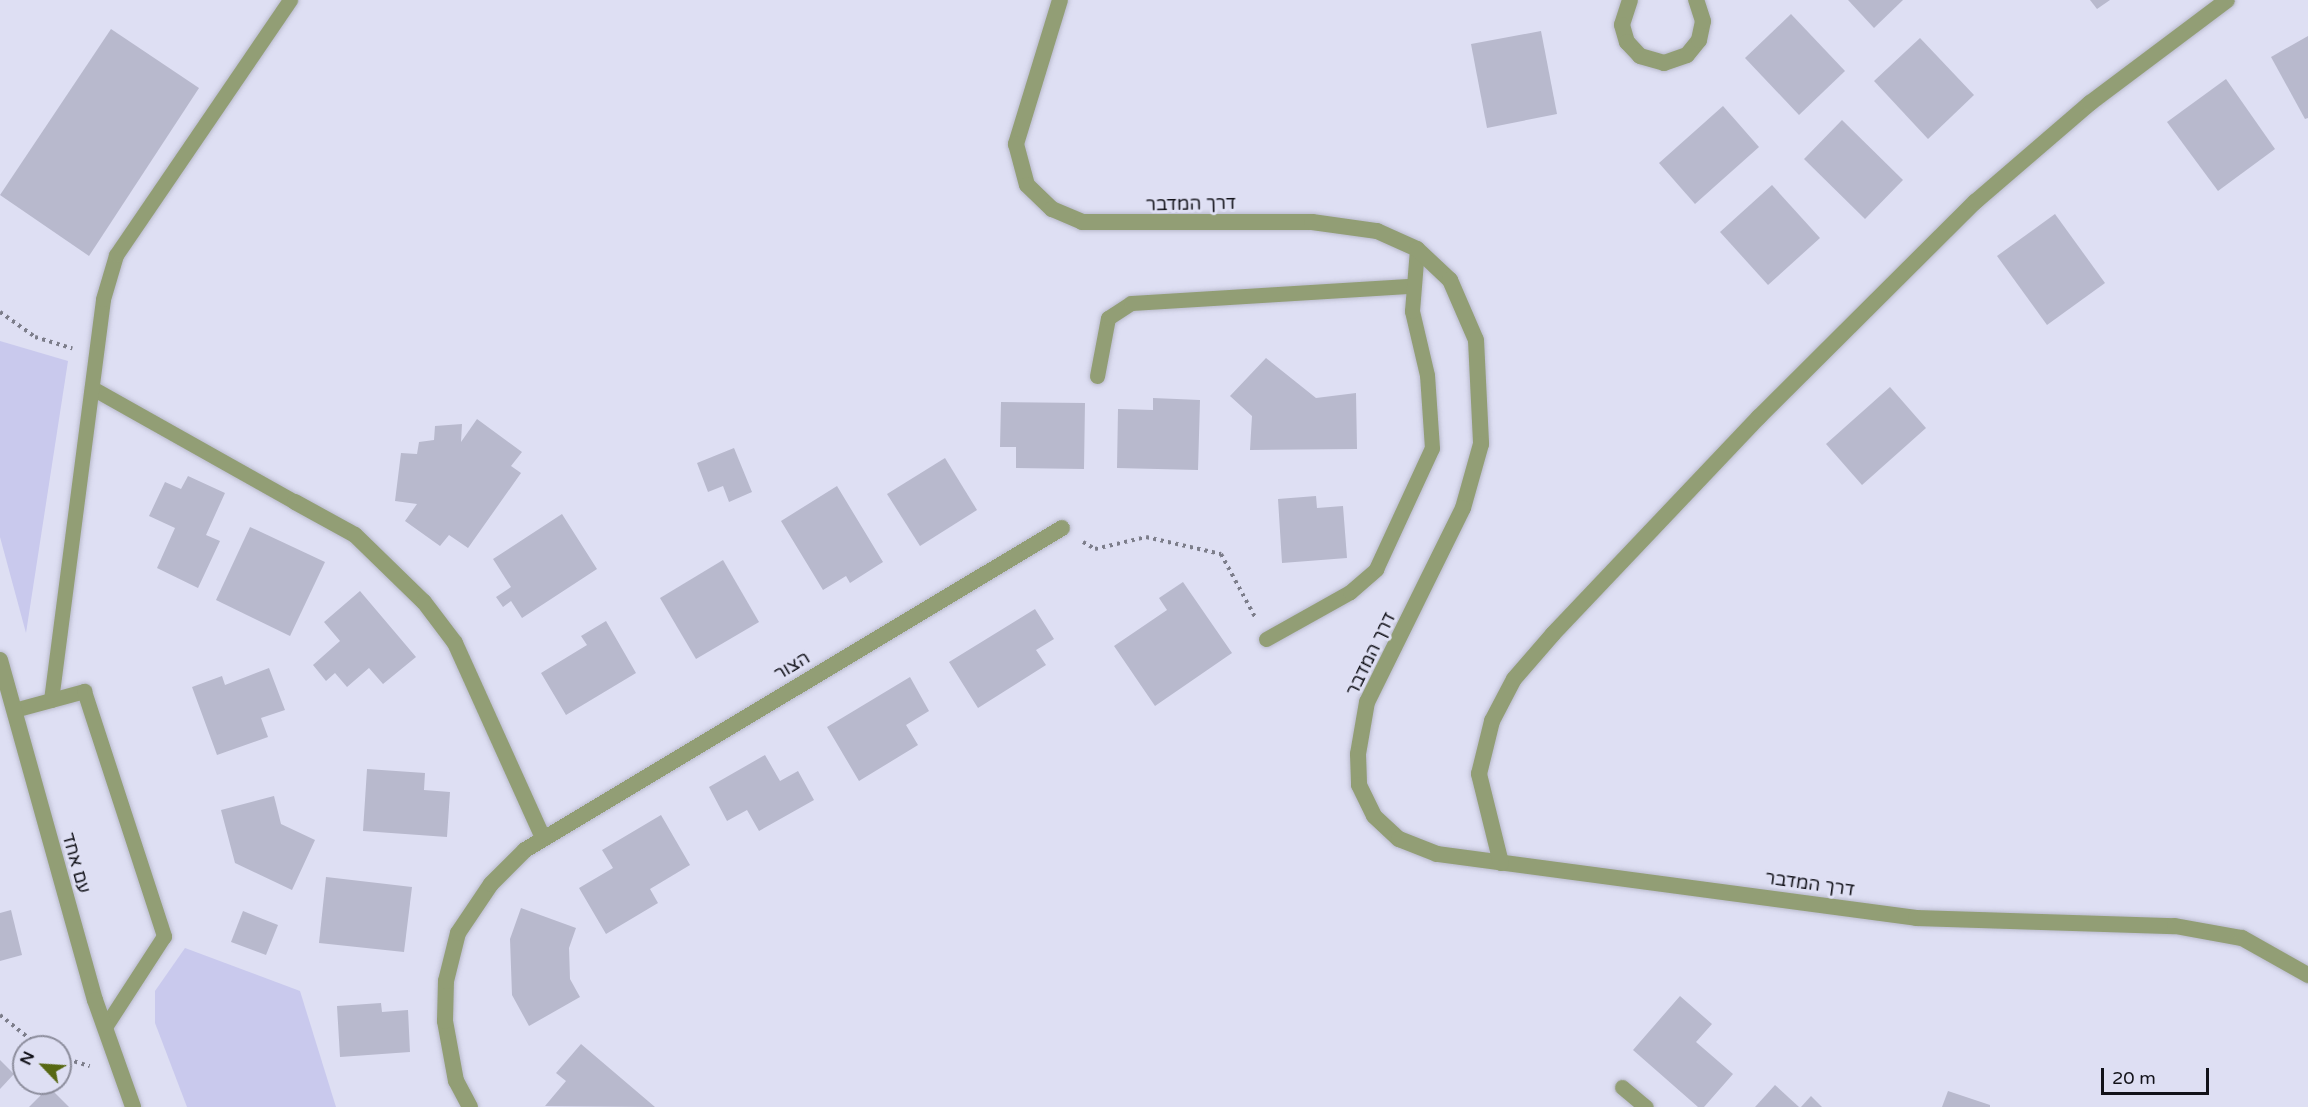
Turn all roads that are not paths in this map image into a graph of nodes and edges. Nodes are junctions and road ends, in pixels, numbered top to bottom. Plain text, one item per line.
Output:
1 (290, 0) edge
2 (1059, 0) edge
3 (1630, 0) edge
4 (1696, 0) edge
5 (2227, 0) edge
6 (1417, 249) junction
7 (1412, 286) junction
8 (1097, 376) dead end
9 (92, 388) junction
10 (295, 502) joint
11 (1062, 528) road end
12 (1266, 639) road end
13 (0, 660) edge
14 (51, 700) junction
15 (14, 710) junction
16 (543, 838) junction
17 (1501, 863) junction
18 (2308, 975) edge
19 (105, 1027) junction
20 (122, 1076) junction
21 (1622, 1087) dead end
22 (128, 1107) edge
23 (133, 1107) edge
24 (470, 1107) edge
25 (1646, 1107) edge

1 - 9 lane
2 - 6 street, דרך המדבר
3 - 4 street
5 - 17 street
6 - 7 lane
6 - 17 street, דרך המדבר
7 - 8 lane
7 - 12 lane
9 - 10 lane
9 - 14 lane
10 - 16 street
11 - 16 street, הצור
13 - 15 street, עם אחד
14 - 15 lane
14 - 19 lane
15 - 19 street, עם אחד
16 - 24 street, הצור
17 - 18 street, דרך המדבר
19 - 20 street, עם אחד
20 - 22 street, עם אחד
20 - 23 street, עם אחד
21 - 25 lane

